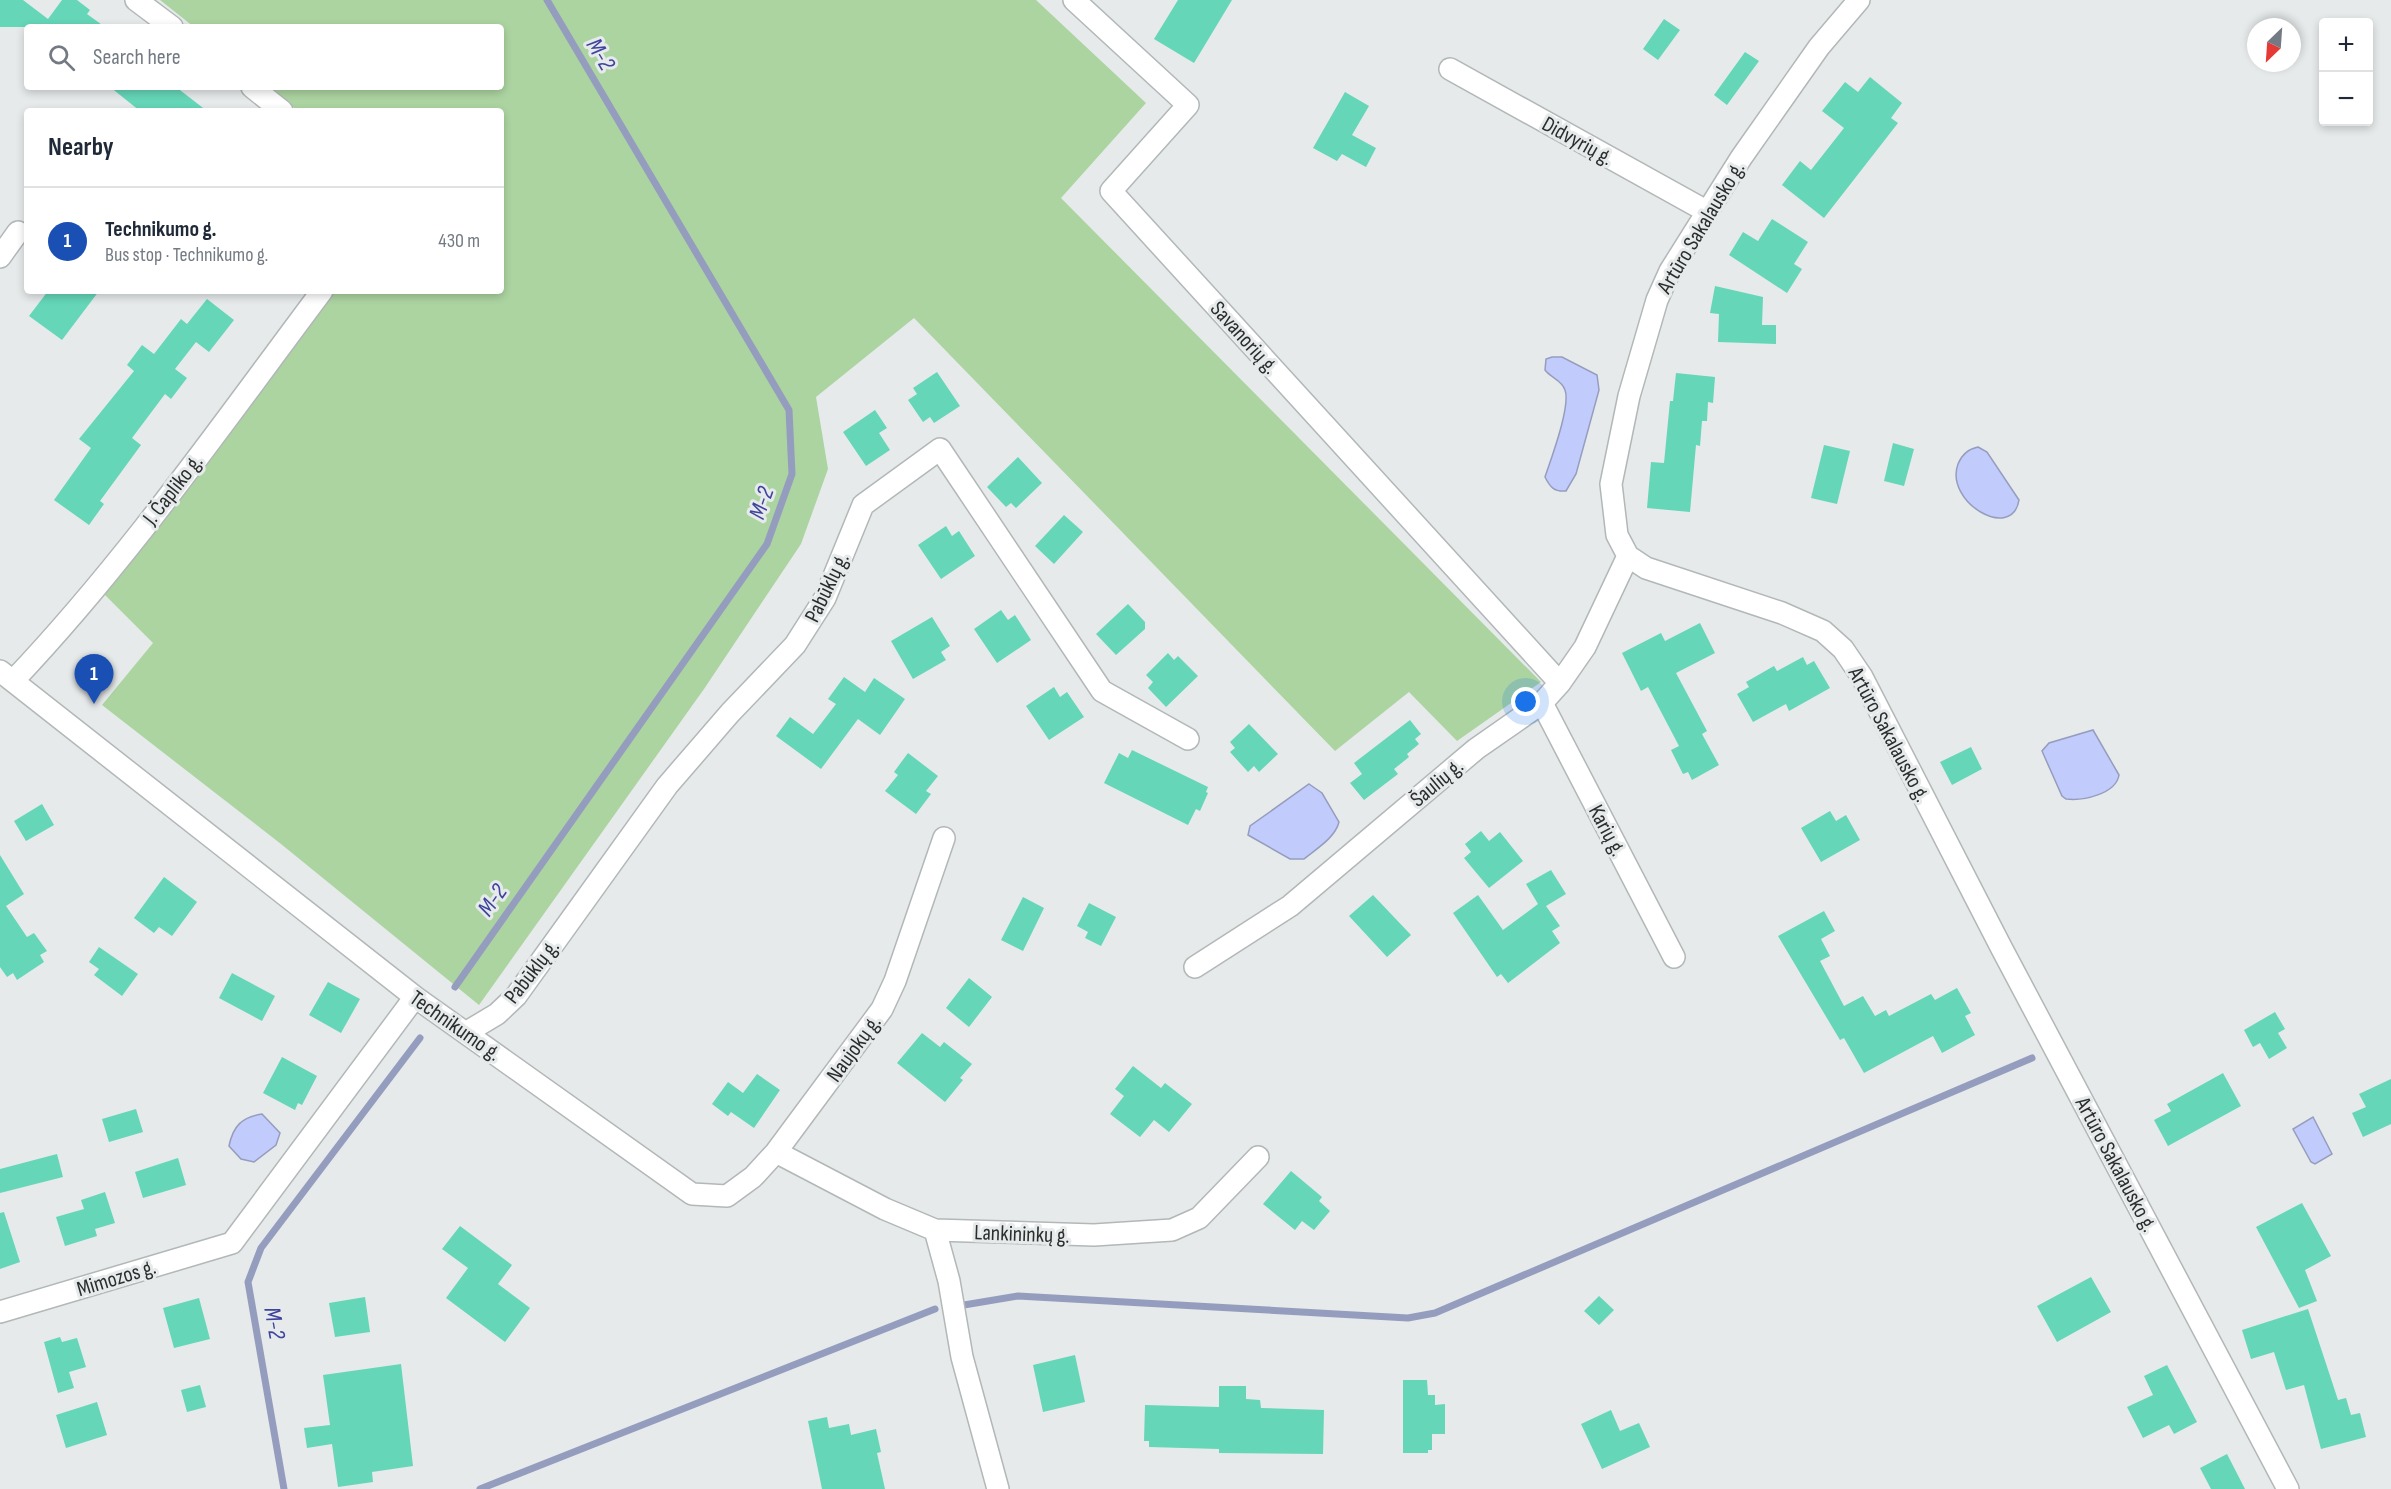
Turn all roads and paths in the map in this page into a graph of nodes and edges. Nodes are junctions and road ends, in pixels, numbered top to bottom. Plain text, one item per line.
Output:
1 (136, 0) edge
2 (1074, 0) edge
3 (1859, 0) edge
4 (168, 24) edge
5 (1450, 69) dead end
6 (256, 90) edge
7 (278, 108) edge
8 (1706, 211) junction
9 (18, 232) dead end
10 (0, 257) edge
11 (320, 294) edge
12 (1628, 556) junction
13 (6, 676) edge
14 (1560, 683) junction
15 (1542, 703) junction
16 (1188, 738) dead end
17 (944, 838) dead end
18 (1674, 957) dead end
19 (1195, 967) dead end
20 (414, 996) junction
21 (468, 1032) junction
22 (776, 1152) junction
23 (1257, 1157) dead end
24 (692, 1194) joint
25 (935, 1230) junction
26 (0, 1312) edge
27 (998, 1489) edge
28 (2288, 1489) edge

1 - 4 street
2 - 14 street, Savanorių g.
3 - 8 street, Artūro Sakalausko g.
5 - 8 street, Didvyrių g.
6 - 7 street
8 - 12 street, Artūro Sakalausko g.
9 - 10 street
11 - 13 street, J. Čapliko g.
12 - 14 street, Šaulių g.
12 - 28 street, Artūro Sakalausko g.
13 - 20 street, Technikumo g.
14 - 15 street, Šaulių g.
15 - 18 street, Karių g.
15 - 19 street, Šaulių g.
16 - 21 street, Pabūklų g.
17 - 22 street, Naujokų g.
20 - 21 street, Technikumo g.
20 - 26 street, Mimozos g.
21 - 24 street, Technikumo g.
22 - 24 street, Naujokų g.
22 - 25 street, Lankininkų g.
23 - 25 street, Lankininkų g.
25 - 27 street

